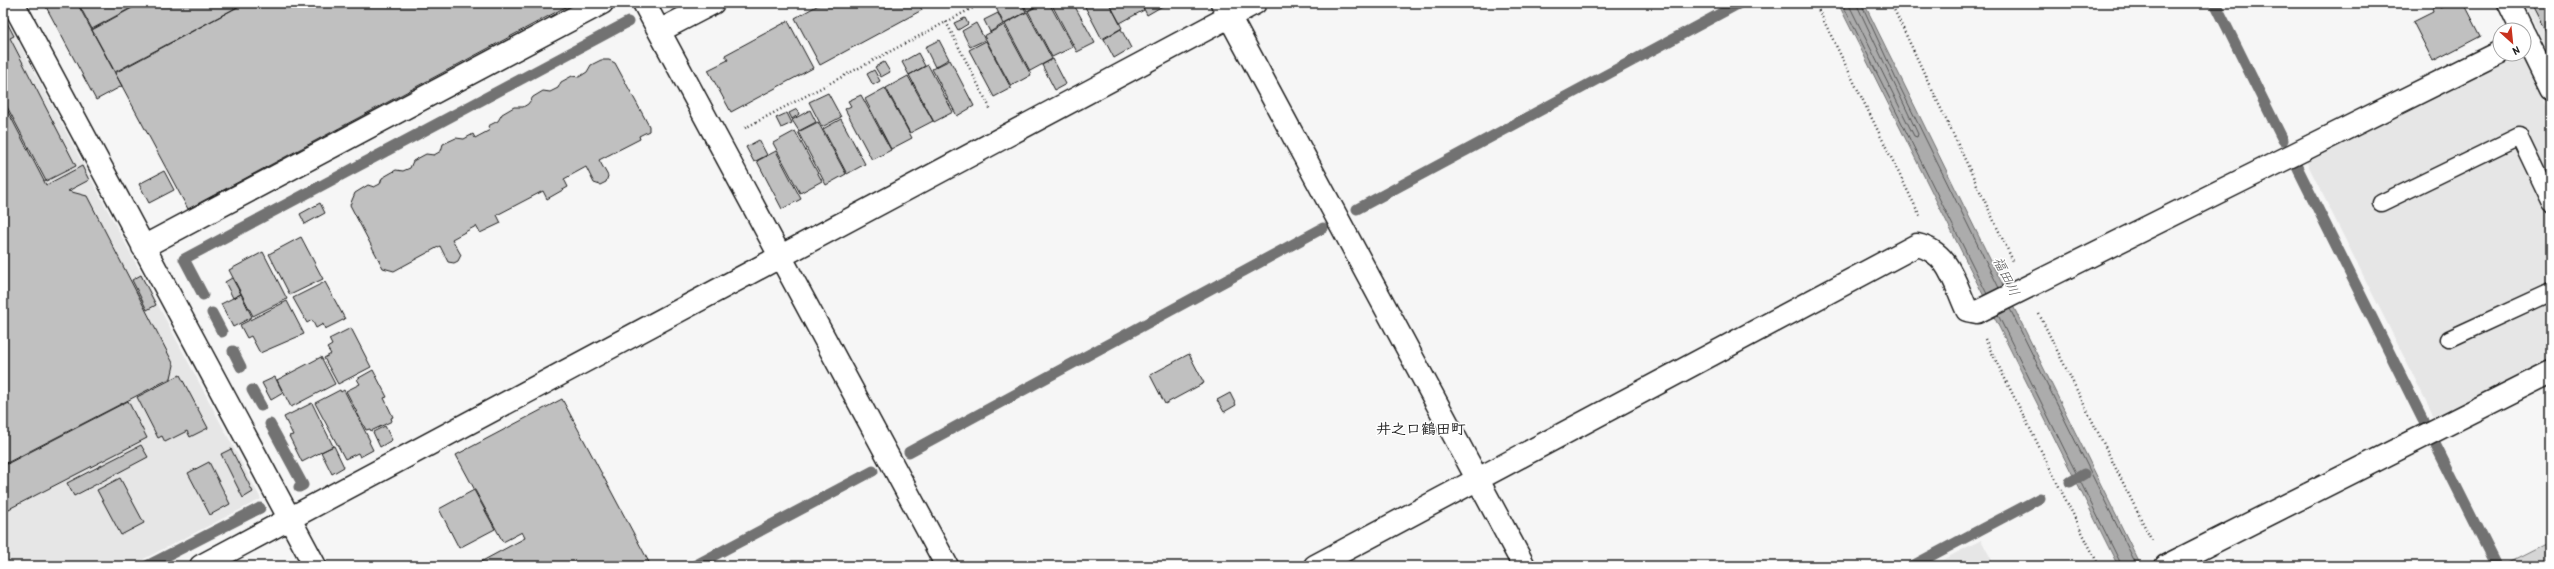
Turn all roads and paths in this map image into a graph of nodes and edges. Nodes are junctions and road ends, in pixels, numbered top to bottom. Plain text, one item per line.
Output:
1 (13, 3) edge
2 (602, 3) edge
3 (644, 3) edge
4 (712, 3) edge
5 (982, 3) edge
6 (1254, 3) edge
7 (1814, 3) edge
8 (2509, 3) edge
9 (1226, 10) edge
10 (946, 22) junction
11 (2518, 22) edge
12 (659, 31) junction
13 (2532, 52) edge
14 (2492, 56) edge
15 (2551, 89) edge
16 (1005, 137) junction
17 (719, 142) junction
18 (2381, 203) dead end
19 (2551, 203) edge
20 (143, 247) junction
21 (1931, 248) junction
22 (781, 257) junction
23 (2551, 292) edge
24 (1976, 310) junction
25 (2449, 339) dead end
26 (2551, 372) edge
27 (1478, 479) junction
28 (290, 520) junction
29 (201, 566) edge
30 (315, 566) edge
31 (947, 566) edge
32 (1315, 566) edge
33 (1524, 566) edge
34 (2099, 566) edge
35 (2166, 566) edge

1 - 20 street
2 - 20 street
3 - 12 street
4 - 12 street
5 - 10 path
6 - 9 street
7 - 21 path
8 - 11 street
9 - 16 street
9 - 27 street
10 - 16 path
10 - 17 path
12 - 17 street
13 - 15 street
14 - 24 street
16 - 22 street
17 - 22 street
18 - 19 lane
20 - 28 street
21 - 24 street
21 - 27 street
22 - 28 street
22 - 31 street
23 - 25 lane
24 - 34 path
26 - 35 street
27 - 32 street
27 - 33 street
28 - 29 street
28 - 30 street

